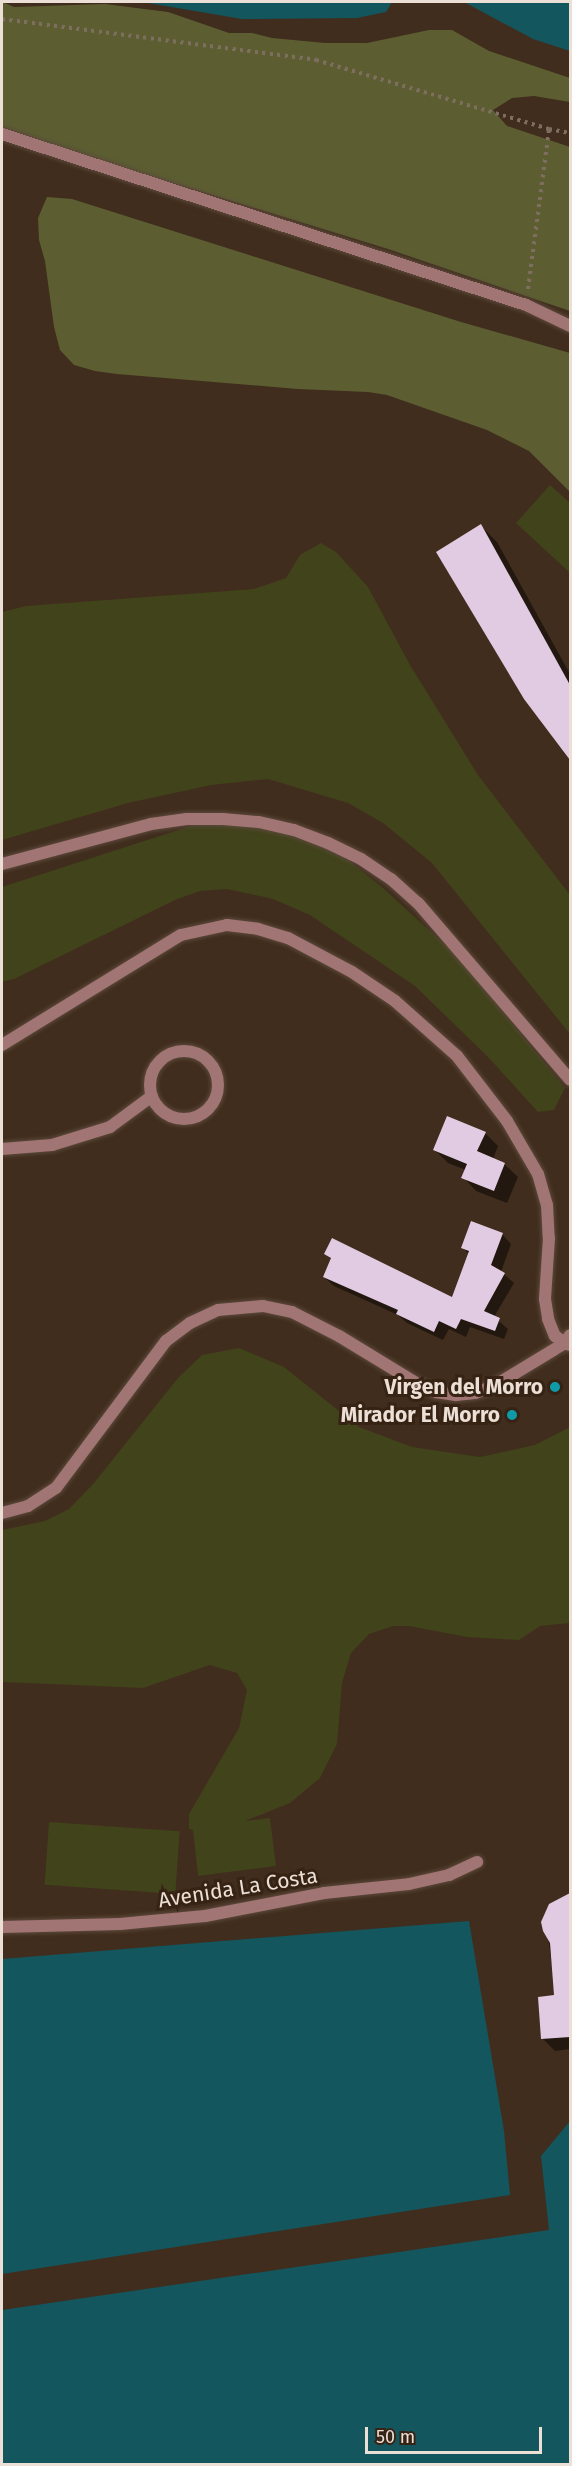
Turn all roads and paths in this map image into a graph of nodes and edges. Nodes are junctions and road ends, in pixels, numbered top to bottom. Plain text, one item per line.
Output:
1 (2, 19) edge
2 (549, 129) junction
3 (570, 133) edge
4 (2, 134) edge
5 (525, 305) junction
6 (570, 326) edge
7 (2, 864) edge
8 (2, 1045) edge
9 (570, 1080) edge
10 (152, 1096) junction
11 (2, 1149) edge
12 (568, 1341) edge
13 (2, 1513) edge
14 (477, 1862) dead end
15 (2, 1927) edge

1 - 2 path
2 - 3 path
2 - 5 path
4 - 5 street
5 - 6 street
7 - 9 street
8 - 12 street
10 - 10 street
10 - 11 street
12 - 13 street
14 - 15 street, Avenida La Costa

